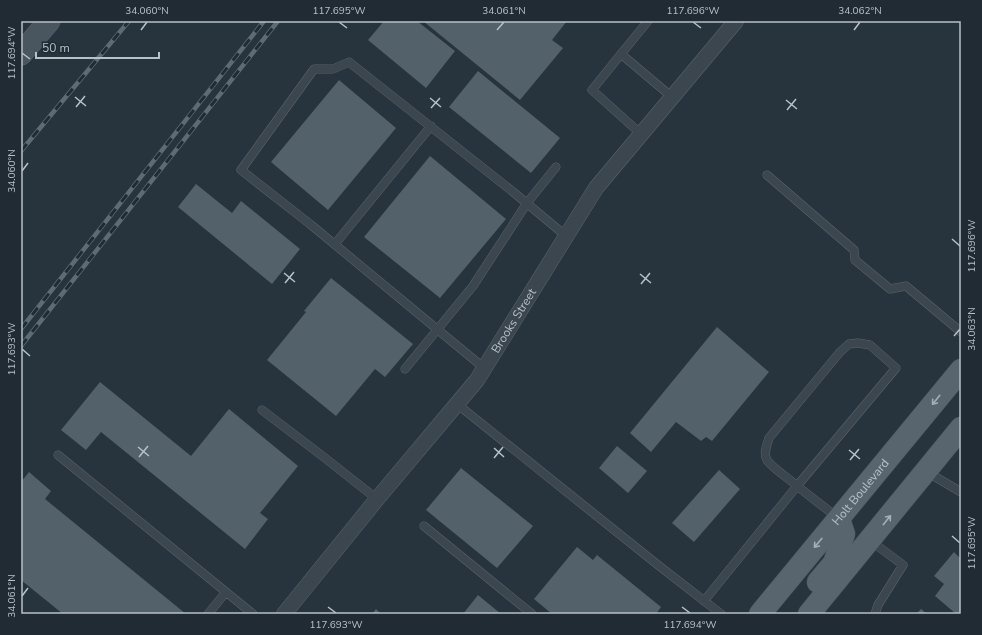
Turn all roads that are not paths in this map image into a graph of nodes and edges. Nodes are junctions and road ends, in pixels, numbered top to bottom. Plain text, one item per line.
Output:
1 (49, 21) edge
2 (648, 21) edge
3 (736, 21) edge
4 (21, 54) edge
5 (621, 54) junction
6 (672, 97) junction
7 (431, 126) junction
8 (641, 134) junction
9 (556, 167) dead end
10 (767, 175) dead end
11 (526, 203) junction
12 (566, 236) junction
13 (335, 244) junction
14 (438, 330) junction
15 (961, 332) edge
16 (484, 368) junction
17 (405, 369) dead end
18 (961, 370) edge
19 (457, 404) junction
20 (262, 410) dead end
21 (961, 428) edge
22 (58, 455) dead end
23 (926, 471) junction
24 (797, 486) junction
25 (961, 492) edge
26 (377, 499) junction
27 (839, 519) junction
28 (424, 526) dead end
29 (870, 540) junction
30 (226, 592) junction
31 (704, 601) junction
32 (208, 614) edge
33 (253, 614) edge
34 (284, 614) edge
35 (532, 614) edge
36 (721, 614) edge
37 (760, 614) edge
38 (797, 614) edge
39 (809, 614) edge
40 (875, 614) edge

1 - 4 street
2 - 5 lane
3 - 6 street, Brooks Street
5 - 6 lane
5 - 8 lane
6 - 8 street, Brooks Street
7 - 11 lane
7 - 13 lane
7 - 13 lane
8 - 12 street, Brooks Street
9 - 11 lane
10 - 15 lane
11 - 12 lane
11 - 14 lane
12 - 16 street, Brooks Street
13 - 14 lane
14 - 16 lane
14 - 17 lane
16 - 19 street, Brooks Street
18 -> 27 main road, Holt Boulevard
19 - 26 street, Brooks Street
19 - 31 lane
20 - 26 lane
21 - 23 main road
22 - 30 lane
23 - 25 lane
29 -> 23 main road
24 - 24 lane
24 - 27 lane
24 - 31 lane
26 - 34 street, Brooks Street
27 -> 37 main road, Holt Boulevard
27 - 38 main road
28 - 35 lane
29 - 39 main road
29 - 40 lane
30 - 32 lane
30 - 33 lane
31 - 36 lane

